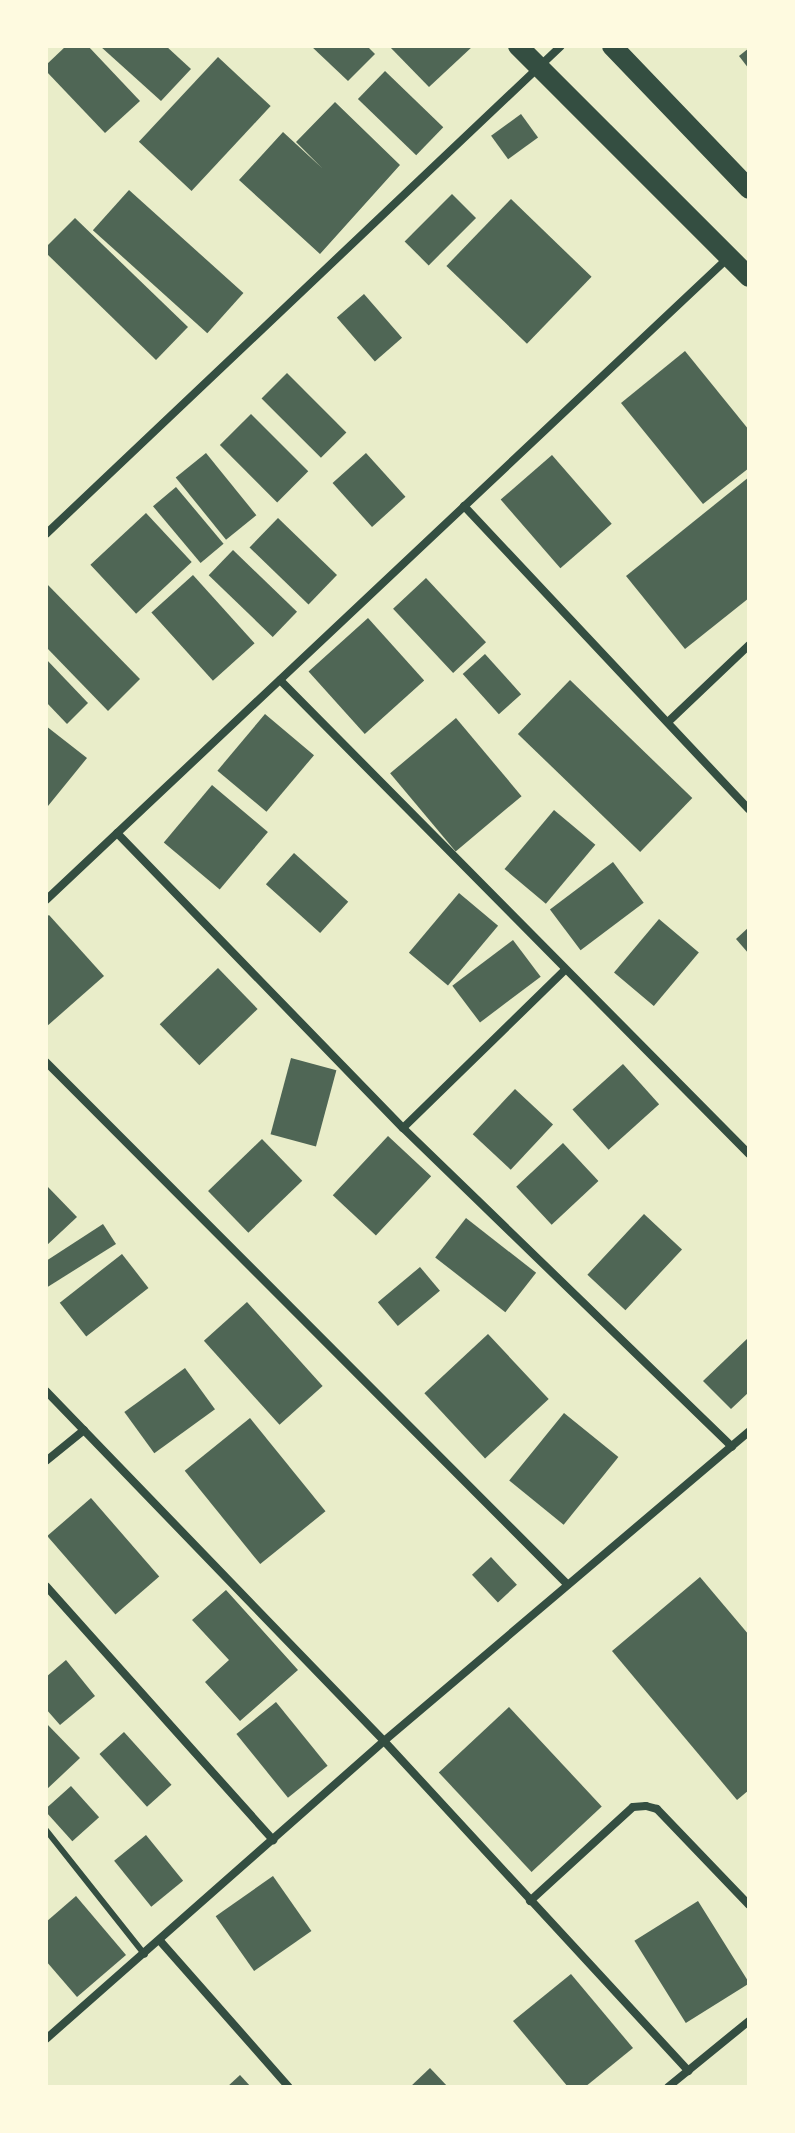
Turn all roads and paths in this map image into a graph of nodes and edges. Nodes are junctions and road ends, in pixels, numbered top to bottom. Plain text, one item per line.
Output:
1 (518, 46) edge
2 (561, 46) edge
3 (612, 46) edge
4 (537, 67) junction
5 (749, 189) edge
6 (730, 256) junction
7 (749, 277) edge
8 (464, 506) junction
9 (46, 534) edge
10 (749, 645) edge
11 (280, 680) junction
12 (668, 722) junction
13 (749, 809) edge
14 (117, 833) junction
15 (46, 900) edge
16 (565, 970) junction
17 (46, 1062) edge
18 (403, 1128) junction
19 (749, 1154) edge
20 (46, 1391) edge
21 (84, 1430) junction
22 (749, 1432) edge
23 (732, 1447) junction
24 (46, 1461) edge
25 (567, 1584) junction
26 (46, 1586) edge
27 (384, 1741) junction
28 (46, 1830) edge
29 (273, 1840) junction
30 (530, 1901) junction
31 (749, 1905) edge
32 (161, 1942) junction
33 (145, 1955) junction
34 (749, 2021) edge
35 (46, 2039) edge
36 (689, 2071) junction
37 (289, 2087) edge
38 (668, 2087) edge

1 - 4 main road
2 - 4 street
3 - 5 main road
4 - 6 main road
4 - 9 street
6 - 7 main road
6 - 8 street
8 - 11 street
8 - 12 street
10 - 12 street
11 - 14 street
11 - 16 street
12 - 13 street
14 - 15 street
14 - 18 street
16 - 18 street
16 - 19 street
17 - 25 street
18 - 23 street
20 - 21 street
21 - 24 street
21 - 27 street
22 - 23 street
23 - 25 street
25 - 27 street
26 - 29 street
27 - 29 street
27 - 30 street
28 - 33 lane
29 - 32 street
30 - 31 street
30 - 36 street
32 - 33 street
32 - 37 street
33 - 35 street
34 - 36 street
36 - 38 street

